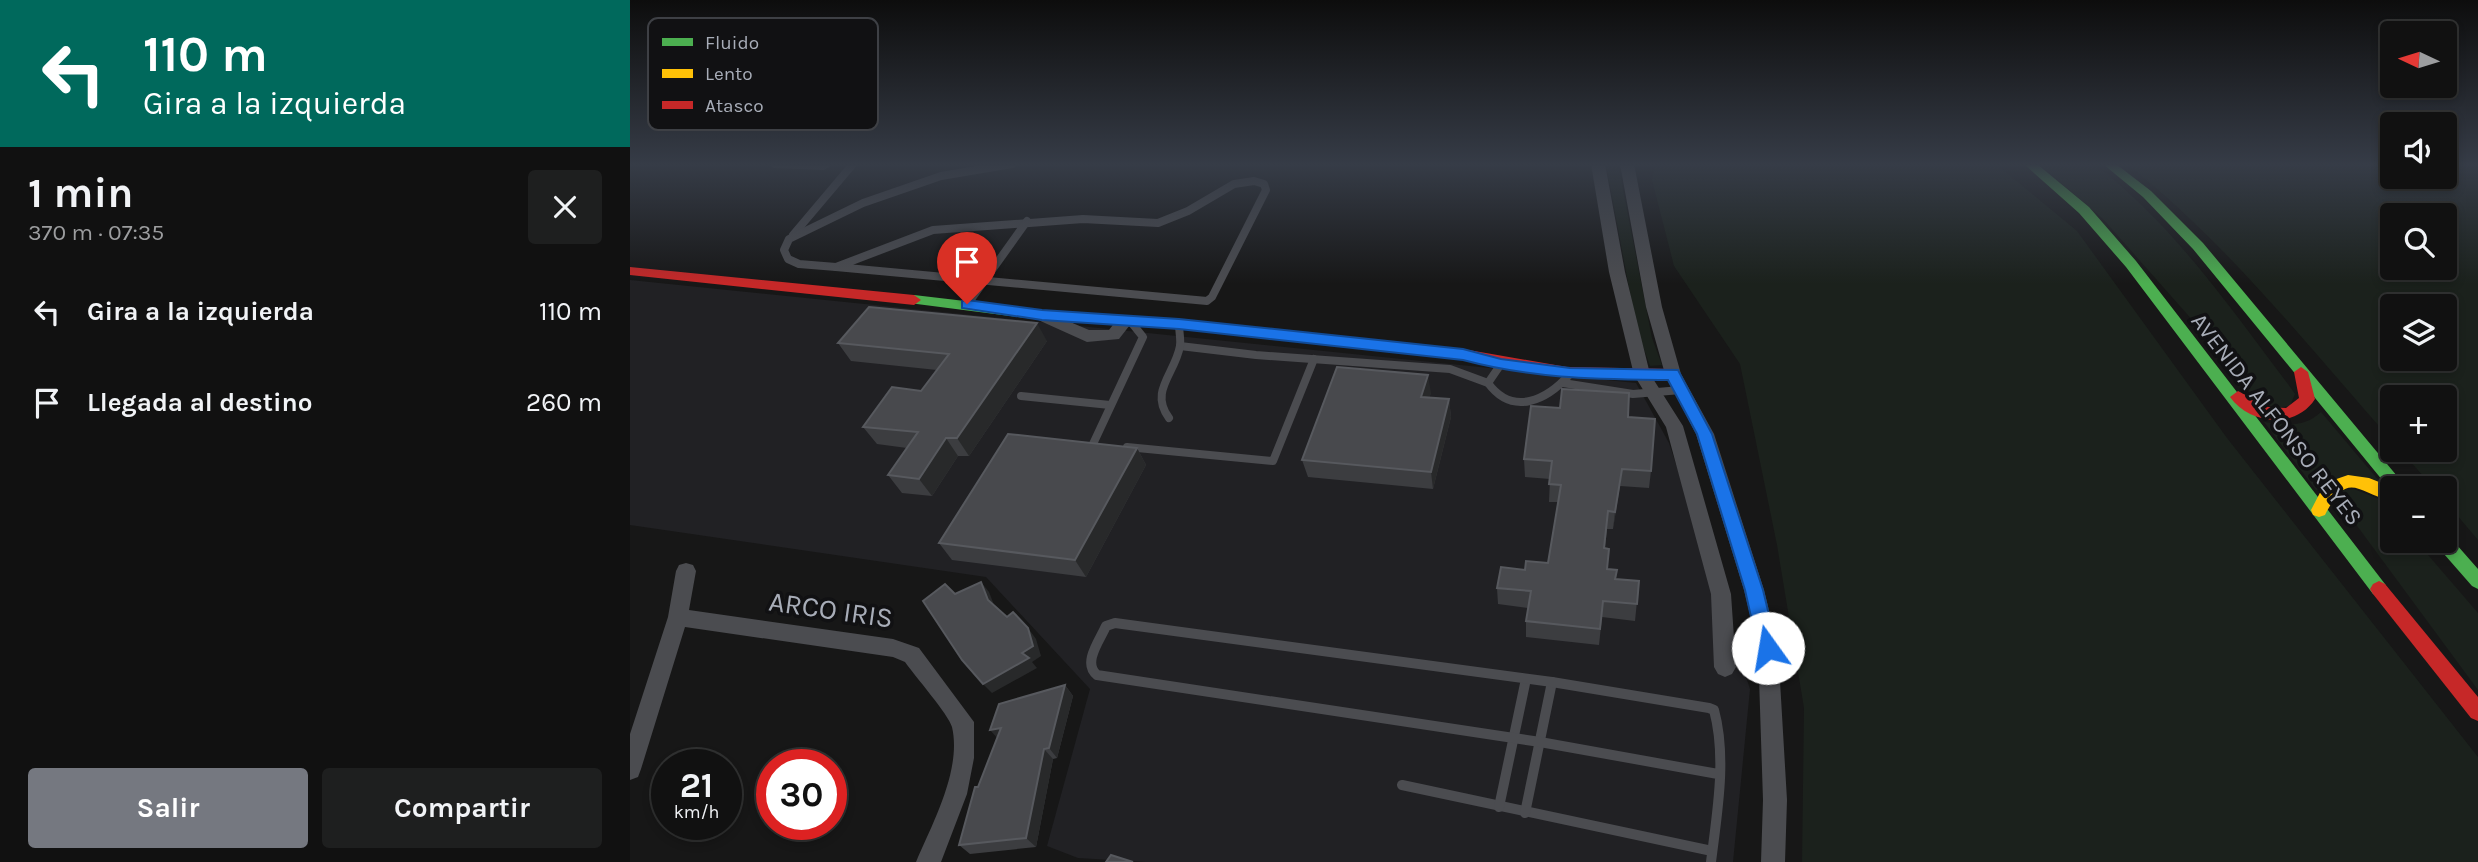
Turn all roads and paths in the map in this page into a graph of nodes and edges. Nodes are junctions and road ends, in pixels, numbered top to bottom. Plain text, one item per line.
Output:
1 (819, 204) edge
2 (863, 204) edge
3 (1200, 204) edge
4 (1258, 204) edge
5 (1605, 204) edge
6 (1635, 204) edge
7 (2077, 204) edge
8 (2157, 204) edge
9 (1027, 221) junction
10 (789, 240) junction
11 (834, 268) junction
12 (630, 271) edge
13 (984, 281) junction
14 (967, 304) junction
15 (1042, 315) joint
16 (1128, 321) junction
17 (1174, 323) junction
18 (1143, 337) junction
19 (1180, 346) junction
20 (1314, 359) junction
21 (1501, 364) junction
22 (2299, 368) junction
23 (1642, 375) junction
24 (1567, 378) junction
25 (2218, 381) junction
26 (1677, 382) junction
27 (1488, 383) junction
28 (1653, 394) junction
29 (1021, 396) dead end
30 (1110, 405) junction
31 (1169, 418) dead end
32 (1081, 443) edge
33 (1093, 444) junction
34 (1105, 445) edge
35 (1117, 446) edge
36 (2389, 476) edge
37 (2380, 488) edge
38 (2319, 510) junction
39 (2454, 553) edge
40 (686, 571) dead end
41 (2478, 581) edge
42 (1754, 590) junction
43 (1721, 594) junction
44 (678, 617) junction
45 (1726, 667) dead end
46 (1526, 679) junction
47 (1552, 682) junction
48 (2478, 712) edge
49 (1514, 738) junction
50 (1540, 742) junction
51 (630, 769) edge
52 (1718, 774) junction
53 (1402, 785) dead end
54 (1499, 807) junction
55 (1525, 813) junction
56 (1711, 856) edge
57 (928, 862) edge
58 (1773, 862) edge

1 - 10 lane
2 - 10 lane
3 - 9 lane
4 - 13 lane
5 - 23 street
6 - 26 street
7 - 25 main road, AVENIDA ALFONSO REYES
8 - 22 main road, AVENIDA ALFONSO REYES
9 - 11 lane
9 - 13 lane
10 - 11 lane
11 - 13 lane
12 - 14 main road
13 - 14 lane
14 - 15 main road
15 - 16 street
16 - 17 main road
16 - 18 lane
17 - 18 lane
17 - 19 lane
17 - 21 main road
18 - 30 lane
19 - 20 lane
19 - 31 lane
20 - 27 lane
20 - 35 lane
21 - 24 main road
21 - 27 lane
22 - 25 main road
22 - 36 main road, AVENIDA ALFONSO REYES
23 - 24 main road
23 - 26 main road
23 - 28 street
24 - 27 lane
24 - 28 lane
25 - 38 main road, AVENIDA ALFONSO REYES
26 - 28 lane
26 - 42 street
28 - 43 street
29 - 30 lane
30 - 33 lane
32 - 33 lane
33 - 34 lane
37 - 38 main road
38 - 48 main road, AVENIDA ALFONSO REYES
39 - 41 main road
40 - 44 street
42 - 43 street
42 - 58 street
43 - 45 street
44 - 51 street
44 - 57 street, ARCO IRIS
46 - 47 lane
46 - 49 lane
46 - 49 lane
47 - 50 lane
47 - 52 lane
49 - 50 lane
49 - 54 lane
50 - 52 lane
50 - 55 lane
52 - 56 lane
53 - 54 lane
54 - 55 lane
55 - 56 lane

